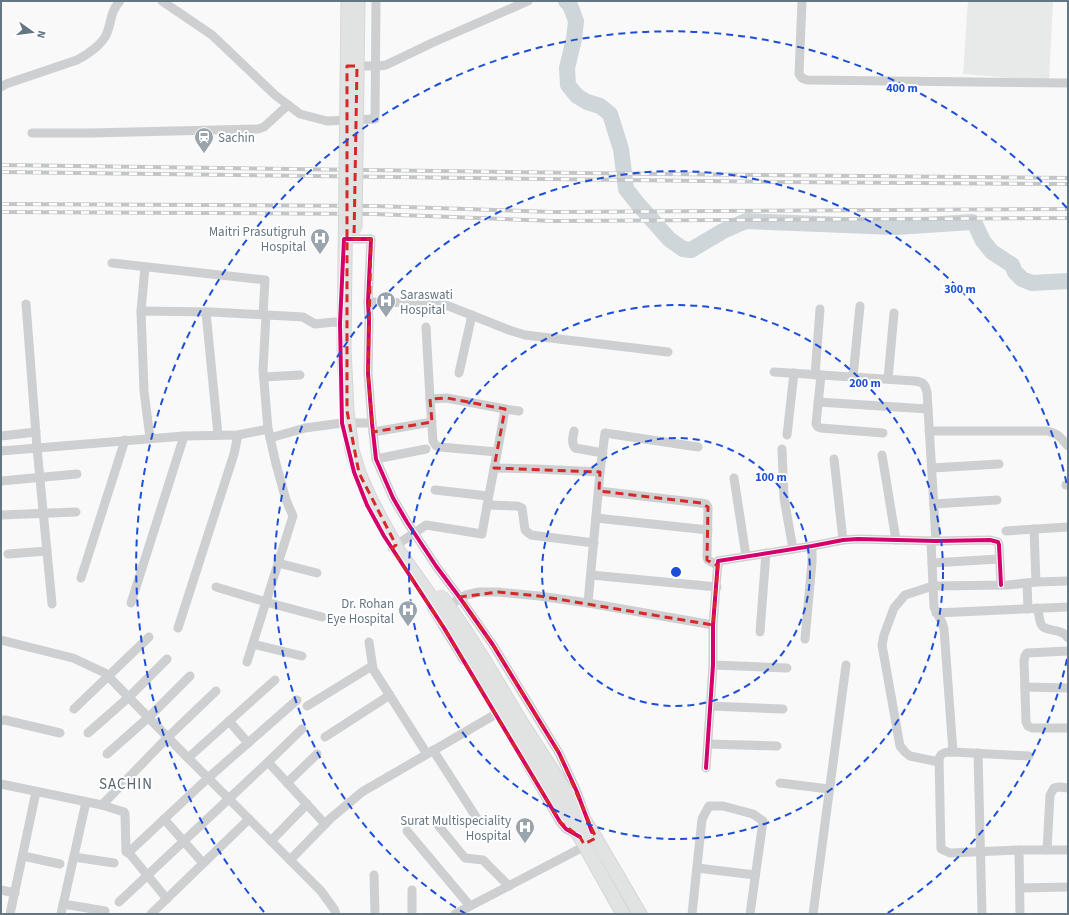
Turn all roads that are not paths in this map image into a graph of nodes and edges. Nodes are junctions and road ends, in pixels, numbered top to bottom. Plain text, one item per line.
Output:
1 (120, 1) edge
2 (162, 1) edge
3 (342, 1) edge
4 (348, 1) edge
5 (358, 1) edge
6 (376, 1) edge
7 (528, 1) edge
8 (802, 1) edge
9 (344, 66) junction
10 (375, 66) junction
11 (1068, 83) edge
12 (1, 87) edge
13 (288, 105) junction
14 (343, 120) junction
15 (32, 133) dead end
16 (112, 263) dead end
17 (145, 267) junction
18 (368, 302) junction
19 (26, 304) dead end
20 (860, 306) dead end
21 (820, 309) dead end
22 (141, 311) junction
23 (206, 312) junction
24 (894, 313) dead end
25 (264, 315) junction
26 (472, 315) junction
27 (340, 323) junction
28 (426, 327) dead end
29 (668, 352) dead end
30 (774, 372) dead end
31 (459, 373) dead end
32 (794, 373) junction
33 (300, 375) dead end
34 (818, 375) junction
35 (264, 377) junction
36 (853, 377) junction
37 (888, 379) junction
38 (430, 399) junction
39 (818, 402) junction
40 (505, 409) junction
41 (928, 409) junction
42 (519, 411) dead end
43 (372, 422) junction
44 (432, 422) junction
45 (342, 423) junction
46 (574, 430) dead end
47 (929, 431) junction
48 (36, 432) junction
49 (373, 432) junction
50 (883, 433) dead end
51 (269, 434) junction
52 (218, 435) junction
53 (238, 435) junction
54 (787, 435) dead end
55 (1, 436) edge
56 (184, 436) junction
57 (150, 438) junction
58 (125, 440) junction
59 (1068, 446) edge
60 (698, 447) dead end
61 (38, 448) junction
62 (426, 449) dead end
63 (782, 449) dead end
64 (1, 451) edge
65 (497, 452) junction
66 (603, 453) junction
67 (882, 455) dead end
68 (376, 459) junction
69 (834, 460) dead end
70 (999, 464) dead end
71 (494, 468) junction
72 (932, 468) junction
73 (600, 472) junction
74 (77, 474) dead end
75 (40, 477) junction
76 (734, 478) dead end
77 (1, 481) edge
78 (435, 490) dead end
79 (599, 491) junction
80 (487, 500) junction
81 (997, 500) dead end
82 (934, 504) junction
83 (76, 512) dead end
84 (44, 513) junction
85 (1, 514) edge
86 (596, 518) junction
87 (1068, 527) edge
88 (1034, 529) junction
89 (708, 530) junction
90 (1006, 531) dead end
91 (414, 534) junction
92 (843, 540) junction
93 (896, 540) junction
94 (934, 541) junction
95 (594, 543) junction
96 (812, 546) junction
97 (392, 548) junction
98 (793, 549) junction
99 (47, 551) junction
100 (766, 553) junction
101 (8, 554) dead end
102 (746, 556) junction
103 (1000, 559) junction
104 (278, 563) junction
105 (932, 563) junction
106 (718, 566) junction
107 (317, 573) dead end
108 (591, 575) junction
109 (81, 578) dead end
110 (1068, 580) edge
111 (1032, 583) junction
112 (1001, 585) junction
113 (933, 586) junction
114 (216, 587) dead end
115 (717, 587) junction
116 (460, 598) junction
117 (266, 602) junction
118 (131, 603) dead end
119 (588, 603) junction
120 (52, 604) dead end
121 (1068, 607) edge
122 (1028, 608) junction
123 (1038, 608) junction
124 (936, 613) junction
125 (436, 615) junction
126 (322, 617) dead end
127 (713, 625) junction
128 (178, 628) dead end
129 (760, 632) dead end
130 (149, 637) dead end
131 (1068, 638) edge
132 (805, 639) dead end
133 (1, 640) edge
134 (369, 642) dead end
135 (253, 644) junction
136 (1068, 651) edge
137 (302, 656) dead end
138 (167, 659) dead end
139 (247, 662) dead end
140 (713, 665) junction
141 (846, 665) dead end
142 (372, 666) junction
143 (787, 668) dead end
144 (109, 676) junction
145 (190, 676) dead end
146 (274, 680) dead end
147 (1025, 687) junction
148 (1068, 688) edge
149 (216, 691) dead end
150 (390, 695) junction
151 (129, 697) junction
152 (297, 700) dead end
153 (307, 706) dead end
154 (710, 706) junction
155 (74, 708) dead end
156 (784, 708) dead end
157 (496, 714) junction
158 (149, 717) junction
159 (1, 721) edge
160 (229, 721) junction
161 (514, 721) junction
162 (1068, 728) edge
163 (302, 729) dead end
164 (60, 733) dead end
165 (88, 733) dead end
166 (168, 737) junction
167 (325, 737) dead end
168 (248, 743) junction
169 (708, 744) junction
170 (777, 746) dead end
171 (430, 752) junction
172 (953, 752) junction
173 (978, 753) junction
174 (107, 754) dead end
175 (317, 754) dead end
176 (1029, 756) dead end
177 (188, 758) junction
178 (268, 762) junction
179 (939, 762) junction
180 (706, 768) dead end
181 (208, 778) junction
182 (287, 783) junction
183 (780, 783) dead end
184 (1, 784) edge
185 (1068, 788) edge
186 (829, 789) junction
187 (36, 792) junction
188 (560, 793) junction
189 (228, 798) junction
190 (86, 802) junction
191 (306, 804) junction
192 (102, 805) junction
193 (164, 819) junction
194 (249, 819) junction
195 (478, 820) dead end
196 (325, 824) junction
197 (437, 824) dead end
198 (407, 831) dead end
199 (594, 835) junction
200 (184, 840) junction
201 (271, 841) junction
202 (583, 842) junction
203 (1019, 850) junction
204 (1047, 850) junction
205 (1068, 850) edge
206 (980, 852) junction
207 (129, 853) junction
208 (23, 856) junction
209 (74, 857) junction
210 (290, 860) junction
211 (114, 863) dead end
212 (203, 863) junction
213 (60, 864) dead end
214 (697, 868) junction
215 (148, 875) junction
216 (374, 875) dead end
217 (755, 875) junction
218 (509, 886) junction
219 (1068, 887) edge
220 (1020, 888) junction
221 (1, 890) edge
222 (412, 890) dead end
223 (15, 893) junction
224 (167, 899) junction
225 (119, 902) dead end
226 (63, 904) junction
227 (470, 906) junction
228 (105, 911) dead end
229 (10, 914) edge
230 (61, 914) edge
231 (150, 914) edge
232 (336, 914) edge
233 (375, 914) edge
234 (412, 914) edge
235 (455, 914) edge
236 (623, 914) edge
237 (640, 914) edge
238 (692, 914) edge
239 (750, 914) edge
240 (813, 914) edge
241 (982, 914) edge
242 (1020, 914) edge

1 - 12 street
2 - 13 street
3 - 9 street
4 - 161 main road, bridge
5 - 161 main road, bridge
6 - 10 street
7 - 10 street
8 - 11 street
9 - 10 street
9 - 14 street
10 - 14 street
13 - 14 street
13 - 15 street
16 - 17 street
17 - 22 street
17 - 25 street
18 - 26 street
18 - 27 street
18 - 43 street
19 - 48 street
20 - 36 street
21 - 34 street
22 - 23 street
22 - 57 street
23 - 25 street
23 - 52 street
24 - 37 street
25 - 27 street
25 - 35 street
26 - 29 street
26 - 31 street
27 - 45 street
28 - 38 street
30 - 32 street
32 - 34 street
32 - 54 street
33 - 35 street
34 - 36 street
34 - 39 street
35 - 51 street
36 - 37 street
37 - 41 street
38 - 40 street
38 - 44 street
39 - 41 street
39 - 50 street
40 - 42 street
40 - 65 street
41 - 47 street
43 - 45 street
43 - 49 street
44 - 49 street
44 - 65 street
45 - 51 street
45 - 97 street
46 - 66 street
47 - 59 street
47 - 72 street
48 - 55 street
48 - 61 street
49 - 68 street
51 - 53 street
51 - 104 street
52 - 53 street
52 - 56 street
53 - 128 street
56 - 57 street
56 - 118 street
57 - 58 street
58 - 61 street
58 - 109 street
60 - 66 street
61 - 64 street
61 - 75 street
62 - 68 street
63 - 98 street
65 - 71 street
66 - 73 street
67 - 93 street
68 - 91 street
69 - 92 street
70 - 72 street
71 - 73 street
71 - 80 street
72 - 82 street
73 - 79 street
74 - 75 street
75 - 77 street
75 - 84 street
76 - 102 street
78 - 80 street
79 - 86 street
79 - 89 street
80 - 91 street
80 - 95 street
81 - 82 street
82 - 94 street
83 - 84 street
84 - 85 street
84 - 99 street
86 - 89 street
86 - 95 street
87 - 88 street
88 - 90 street
88 - 111 street
89 - 106 street
91 - 97 street
91 - 116 street
92 - 93 street
92 - 96 street
93 - 94 street
94 - 103 street
94 - 105 street
95 - 108 street
96 - 98 street
96 - 132 street
97 - 125 street
98 - 100 street
99 - 101 street
99 - 120 street
100 - 102 street
100 - 129 street
102 - 106 street
103 - 105 street
103 - 112 street
104 - 107 street
104 - 117 street
105 - 113 street
106 - 115 street
108 - 115 street
108 - 119 street
110 - 111 street
111 - 112 street
111 - 122 street
112 - 113 street
113 - 124 street
113 - 179 street
114 - 117 street
115 - 127 street
116 - 119 street
116 - 125 street
116 - 199 street
117 - 126 street
117 - 135 street
119 - 127 street
121 - 123 street
122 - 123 street
122 - 124 street
123 - 131 street
124 - 172 street
125 - 157 street
127 - 140 street
130 - 144 street
133 - 144 street
134 - 142 street
135 - 137 street
135 - 139 street
136 - 147 street
138 - 151 street
140 - 143 street
140 - 154 street
141 - 186 street
142 - 150 street
142 - 153 street
144 - 151 street
144 - 155 street
145 - 158 street
146 - 160 street
147 - 148 street
147 - 162 street
149 - 166 street
150 - 167 street
150 - 171 street
151 - 158 street
151 - 165 street
152 - 168 street
154 - 156 street
154 - 169 street
157 - 171 street
157 - 202 street
158 - 166 street
158 - 174 street
159 - 164 street
160 - 168 street
160 - 177 street
161 - 188 main road
163 - 178 street
166 - 177 street
166 - 192 street
168 - 181 street
169 - 170 street
169 - 180 street
171 - 195 street
171 - 196 street
172 - 173 street
172 - 179 street
173 - 176 street
173 - 206 street
175 - 182 street
177 - 181 street
178 - 182 street
178 - 189 street
179 - 206 street
181 - 189 street
181 - 193 street
182 - 191 street
183 - 186 street
184 - 187 street
185 - 204 street
186 - 240 street
187 - 190 street
187 - 208 street
188 - 199 main road
188 - 202 main road
189 - 194 street
189 - 200 street
190 - 192 street
190 - 209 street
191 - 196 street
191 - 201 street
192 - 207 street
193 - 200 street
193 - 207 street
194 - 201 street
194 - 212 street
196 - 210 street
197 - 218 street
198 - 227 street
199 - 202 main road
199 - 237 main road
200 - 212 street
200 - 215 street
201 - 210 street
202 - 218 street
202 - 236 main road
203 - 204 street
203 - 206 street
203 - 220 street
204 - 205 street
206 - 241 street
207 - 215 street
208 - 213 street
208 - 223 street
209 - 211 street
209 - 226 street
210 - 232 street
212 - 224 street
214 - 217 street
214 - 217 street
214 - 238 street
215 - 224 street
215 - 225 street
216 - 233 street
217 - 239 street
218 - 227 street
219 - 220 street
220 - 242 street
221 - 223 street
222 - 234 street
223 - 229 street
224 - 231 street
226 - 228 street
226 - 230 street
227 - 235 street

